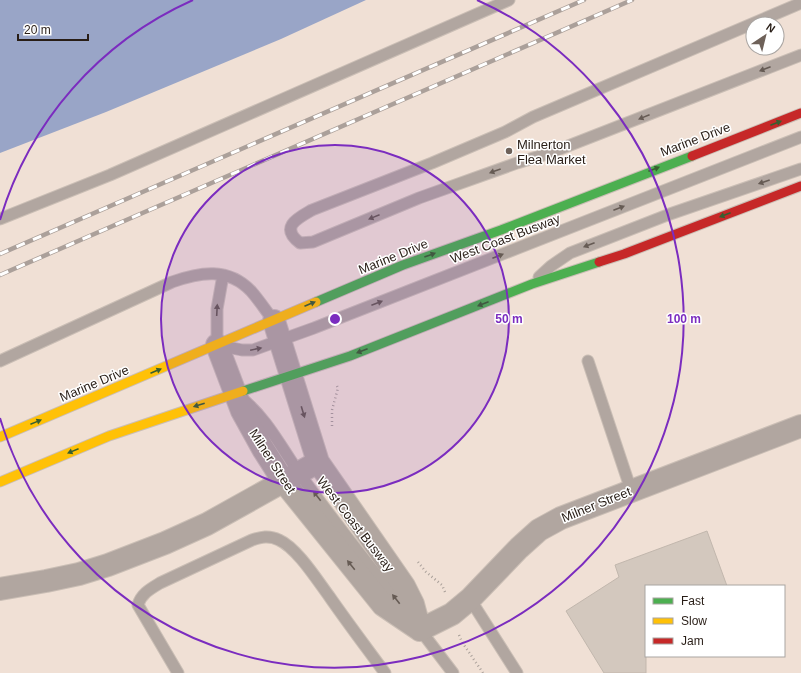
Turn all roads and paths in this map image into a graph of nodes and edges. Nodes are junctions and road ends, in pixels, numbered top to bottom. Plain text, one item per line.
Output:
1 (509, 0) edge
2 (801, 3) edge
3 (801, 55) edge
4 (801, 113) edge
5 (801, 137) edge
6 (801, 169) edge
7 (801, 186) edge
8 (0, 219) edge
9 (223, 275) junction
10 (532, 284) junction
11 (274, 320) junction
12 (281, 341) junction
13 (217, 345) junction
14 (0, 361) edge
15 (588, 361) dead end
16 (292, 375) junction
17 (338, 388) dead end
18 (236, 394) junction
19 (801, 426) edge
20 (333, 430) dead end
21 (0, 436) edge
22 (318, 462) junction
23 (292, 478) junction
24 (0, 482) edge
25 (631, 490) junction
26 (416, 560) dead end
27 (442, 585) dead end
28 (0, 589) edge
29 (470, 599) junction
30 (420, 630) junction
31 (462, 642) dead end
32 (450, 672) edge
33 (178, 673) edge
34 (385, 673) edge
35 (483, 673) edge
36 (517, 673) edge

1 - 8 lane
3 -> 2 lane
11 -> 4 main road, Marine Drive
12 -> 5 lane, West Coast Busway
6 -> 10 lane
7 -> 10 main road
9 - 11 lane
13 -> 9 lane
9 - 14 lane
10 -> 16 main road
11 - 12 street
11 - 13 main road, Marine Drive
13 -> 12 lane, West Coast Busway
12 - 16 street
13 - 18 street, Milner Street
21 -> 13 main road, Marine Drive
15 - 25 lane
16 - 18 main road
16 -> 22 street
17 - 20 path
18 - 23 street, Milner Street
18 -> 24 main road
19 - 25 street, Milner Street
22 - 23 street
22 - 30 street
23 - 28 street
30 -> 23 street, Milner Street
25 - 29 street, Milner Street
26 - 27 path
29 - 30 street, Milner Street
29 - 36 lane
30 - 32 lane
31 - 35 path
33 - 34 lane

